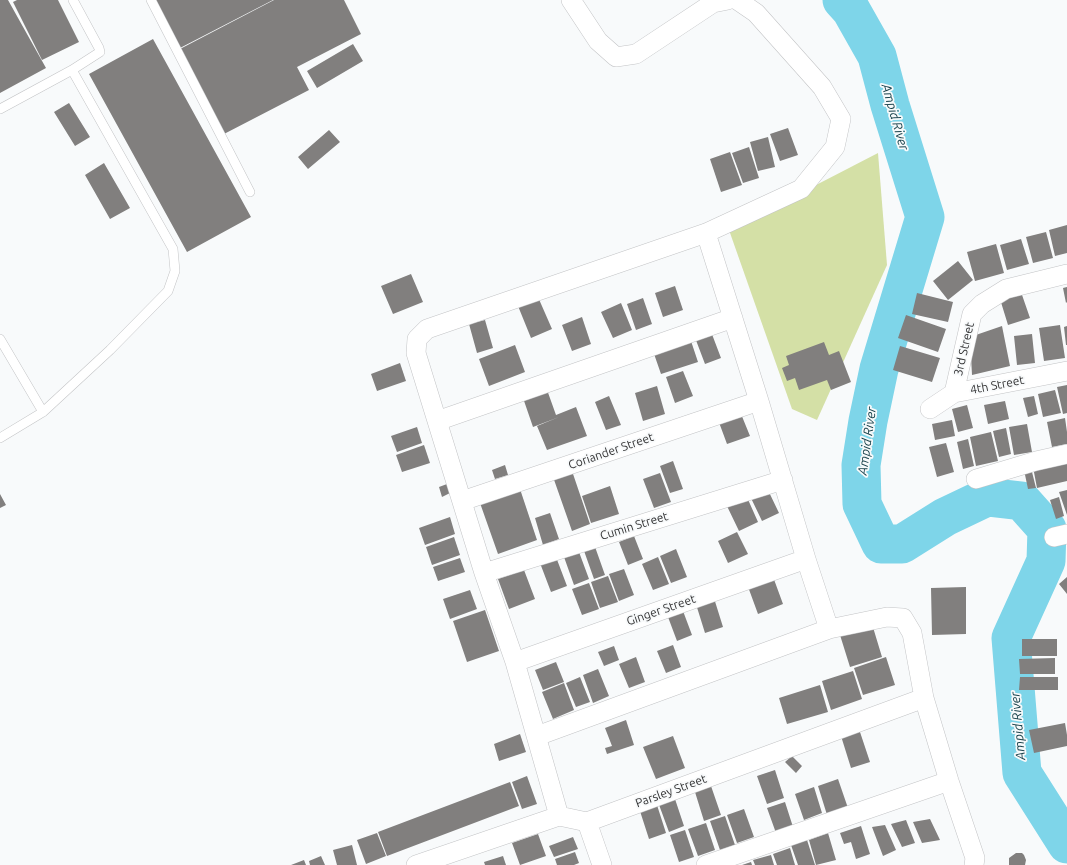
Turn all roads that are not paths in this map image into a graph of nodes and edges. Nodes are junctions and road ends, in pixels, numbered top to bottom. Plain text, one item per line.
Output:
1 (73, 0) edge
2 (151, 0) edge
3 (571, 0) edge
4 (728, 0) edge
5 (736, 0) edge
6 (72, 70) junction
7 (0, 109) edge
8 (250, 192) dead end
9 (706, 233) junction
10 (1067, 274) edge
11 (733, 318) junction
12 (0, 339) edge
13 (1067, 371) edge
14 (954, 394) junction
15 (759, 401) junction
16 (930, 408) dead end
17 (43, 412) junction
18 (437, 421) junction
19 (0, 438) edge
20 (1067, 454) edge
21 (976, 479) dead end
22 (783, 480) junction
23 (462, 501) junction
24 (806, 559) junction
25 (484, 573) junction
26 (829, 629) junction
27 (515, 662) junction
28 (924, 698) junction
29 (537, 736) junction
30 (948, 781) junction
31 (560, 816) junction
32 (586, 822) junction
33 (416, 865) edge
34 (602, 865) edge
35 (706, 865) edge
36 (974, 865) edge

1 - 6 lane
2 - 8 lane
3 - 4 street
5 - 9 street
6 - 7 lane
6 - 17 lane
9 - 11 street
9 - 18 street
10 - 14 street, 3rd Street
11 - 15 street
11 - 18 street
12 - 17 lane
13 - 14 street, 4th Street
14 - 16 street, 4th Street
15 - 22 street
15 - 23 street, Coriander Street
17 - 19 lane
18 - 23 street
20 - 21 street
22 - 24 street
22 - 25 street, Cumin Street
23 - 25 street
24 - 26 street
24 - 27 street, Ginger Street
25 - 27 street
26 - 28 street
26 - 29 street
27 - 29 street
28 - 30 street
28 - 32 street, Parsley Street
29 - 31 street
30 - 35 street
30 - 36 street
31 - 32 street
31 - 33 street
32 - 34 street

